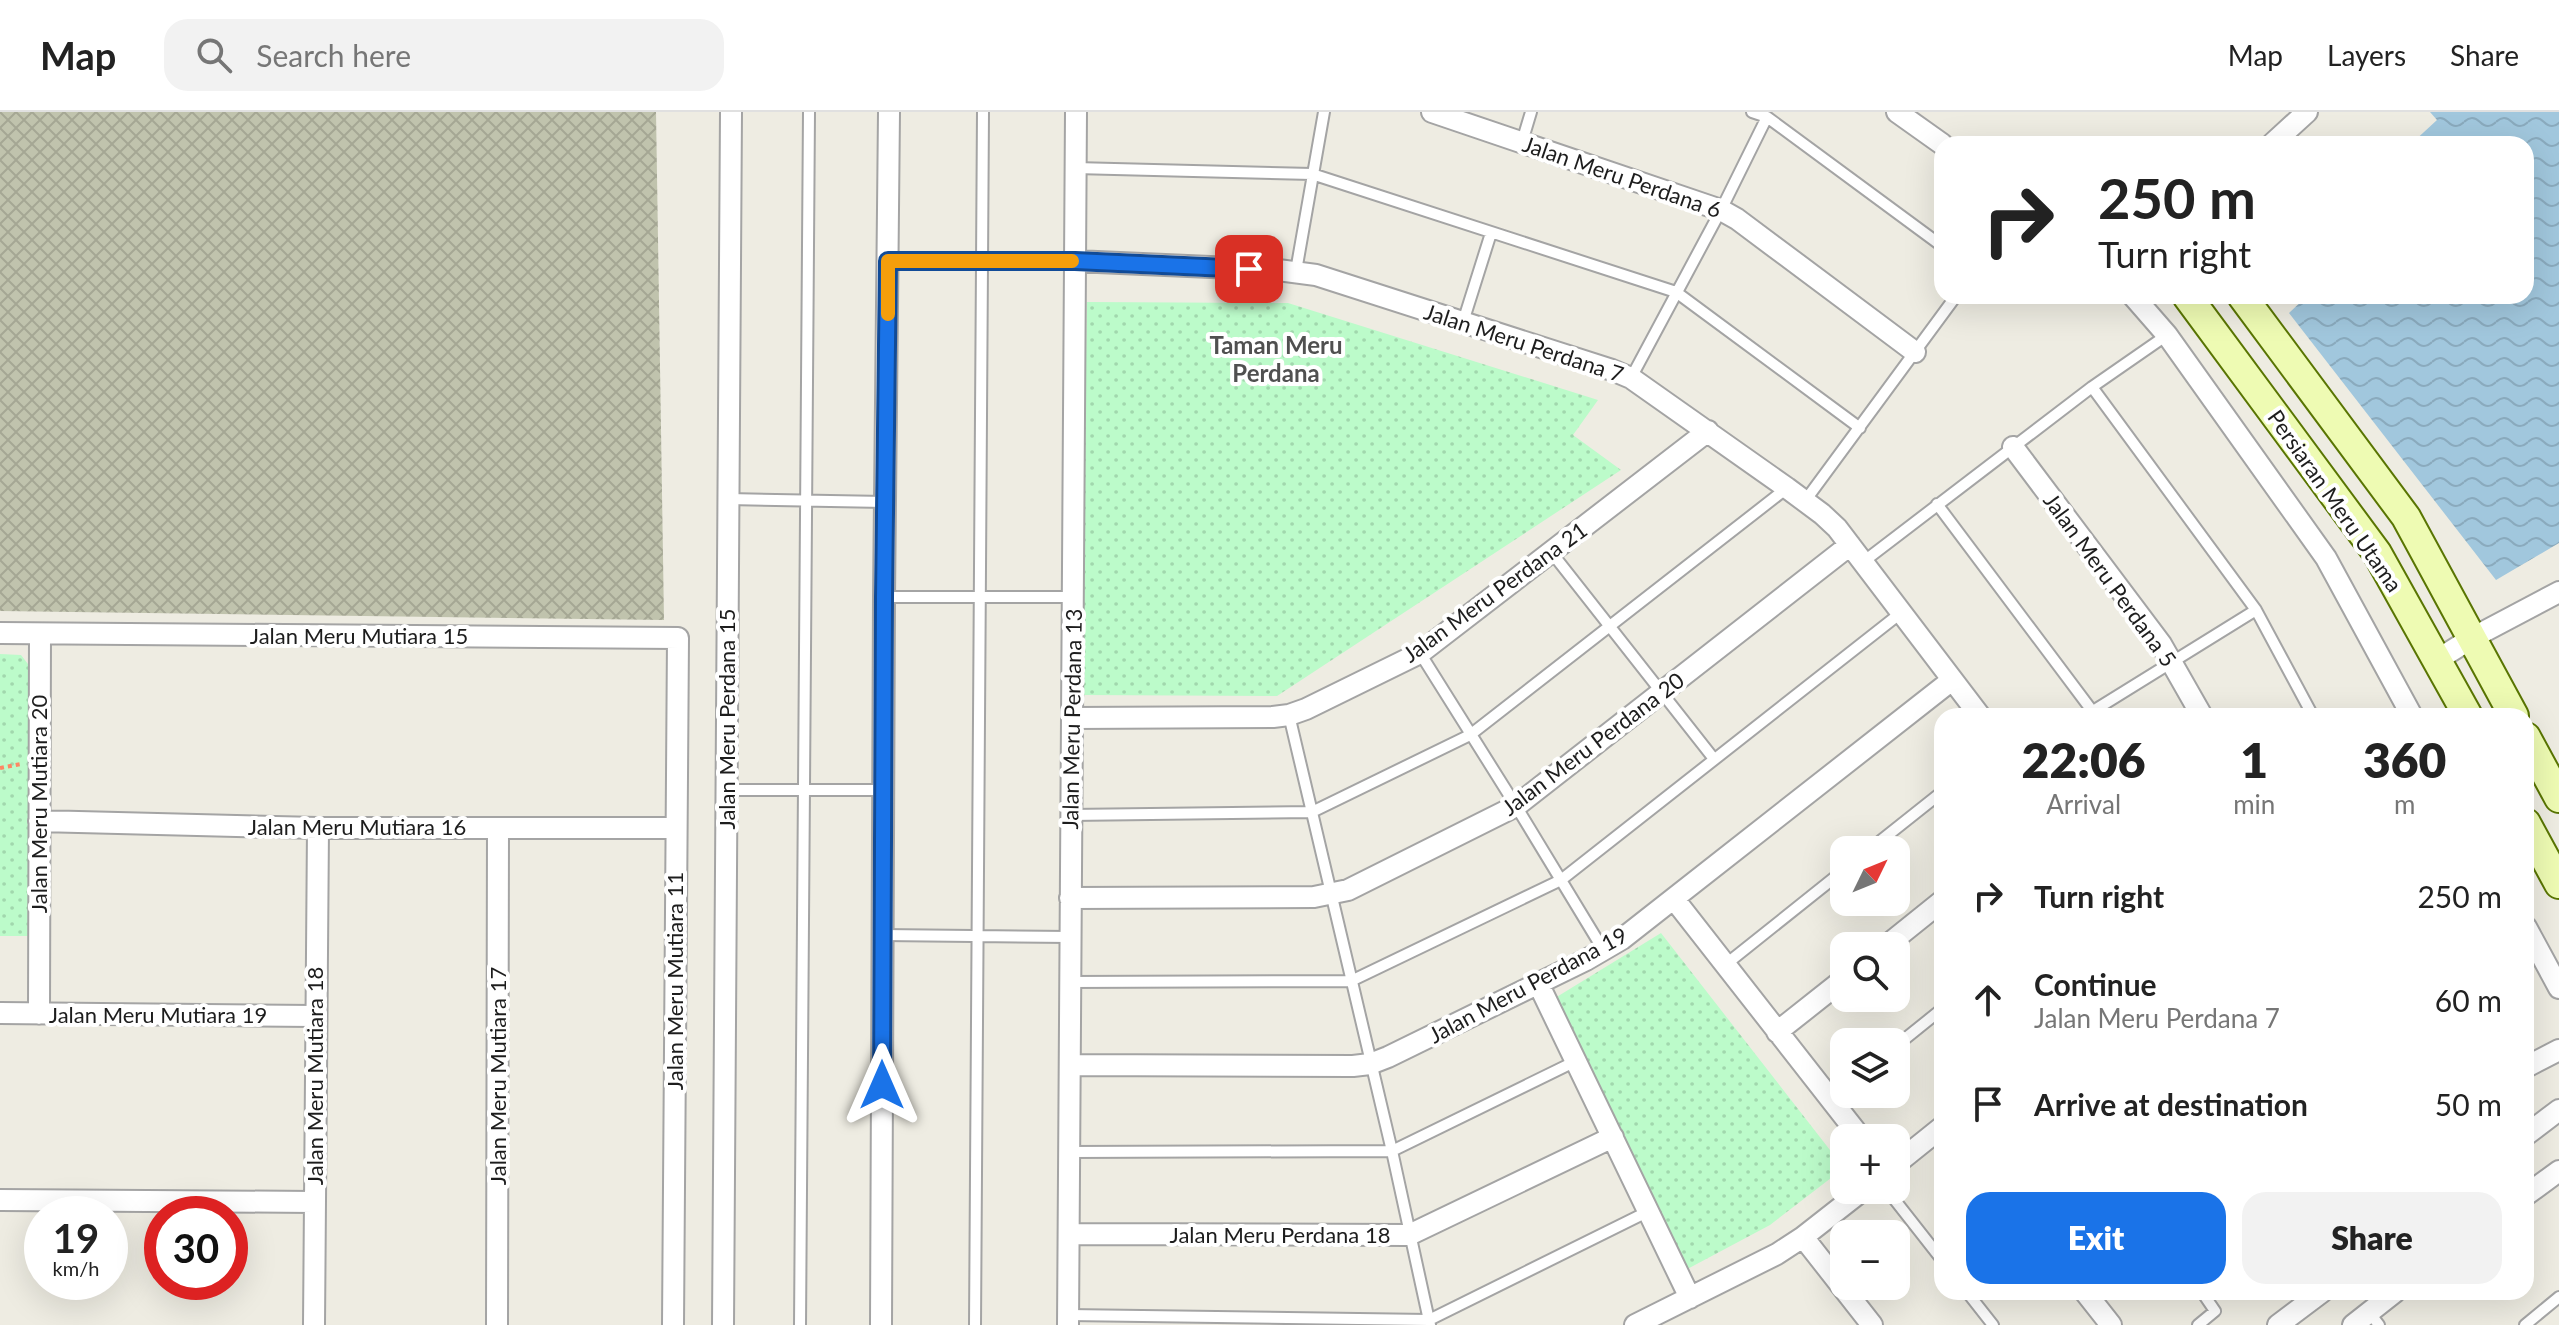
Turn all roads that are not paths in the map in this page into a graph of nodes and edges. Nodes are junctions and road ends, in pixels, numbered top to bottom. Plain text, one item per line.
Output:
1 (731, 112) edge
2 (809, 112) edge
3 (889, 112) edge
4 (983, 112) edge
5 (1076, 112) edge
6 (1324, 112) edge
7 (1432, 112) edge
8 (1531, 112) edge
9 (1752, 112) edge
10 (1897, 112) edge
11 (2307, 112) edge
12 (1767, 117) junction
13 (2281, 136) edge
14 (1934, 138) edge
15 (1522, 142) junction
16 (1075, 168) junction
17 (1312, 174) junction
18 (1721, 210) junction
19 (1491, 233) junction
20 (1934, 240) edge
21 (983, 260) junction
22 (888, 261) junction
23 (1075, 261) junction
24 (1296, 271) junction
25 (1676, 292) junction
26 (1950, 304) edge
27 (2140, 304) edge
28 (2193, 304) edge
29 (2250, 304) edge
30 (1463, 323) junction
31 (2167, 335) junction
32 (1915, 352) junction
33 (1631, 378) junction
34 (2092, 387) junction
35 (1860, 428) junction
36 (1708, 431) junction
37 (2013, 447) junction
38 (1787, 488) junction
39 (728, 499) junction
40 (806, 500) junction
41 (1805, 501) junction
42 (885, 502) junction
43 (1937, 504) junction
44 (1850, 545) junction
45 (1552, 553) junction
46 (1863, 562) junction
47 (2559, 592) edge
48 (884, 597) junction
49 (1073, 597) junction
50 (978, 598) junction
51 (2256, 610) junction
52 (1902, 612) junction
53 (1611, 627) junction
54 (0, 633) edge
55 (40, 634) junction
56 (678, 638) joint
57 (2472, 638) junction
58 (1420, 653) junction
59 (2437, 660) junction
60 (2173, 663) junction
61 (1952, 680) junction
62 (1662, 693) junction
63 (1974, 708) edge
64 (2087, 708) edge
65 (2101, 708) edge
66 (2198, 708) edge
67 (2309, 708) edge
68 (2408, 708) edge
69 (2464, 708) edge
70 (2510, 708) edge
71 (1289, 715) junction
72 (1072, 718) junction
73 (1470, 735) junction
74 (2534, 752) edge
75 (1714, 759) junction
76 (726, 790) junction
77 (804, 790) junction
78 (883, 790) junction
79 (1934, 798) edge
80 (2559, 798) edge
81 (1516, 806) junction
82 (1312, 812) junction
83 (1070, 815) junction
84 (39, 821) junction
85 (318, 828) junction
86 (498, 828) junction
87 (676, 828) junction
88 (1887, 836) edge
89 (2534, 838) edge
90 (1561, 880) junction
91 (1830, 881) edge
92 (2559, 884) edge
93 (1330, 895) junction
94 (1070, 898) junction
95 (1674, 899) junction
96 (1934, 907) edge
97 (1903, 932) edge
98 (883, 935) junction
99 (977, 937) junction
100 (1070, 937) junction
101 (2534, 942) edge
102 (1604, 951) junction
103 (1725, 965) junction
104 (1351, 981) junction
105 (1069, 982) junction
106 (1538, 983) junction
107 (2559, 988) edge
108 (1830, 990) edge
109 (0, 1013) edge
110 (39, 1014) junction
111 (1934, 1015) edge
112 (315, 1016) junction
113 (1777, 1032) junction
114 (1910, 1035) edge
115 (2559, 1050) edge
116 (1576, 1061) junction
117 (2534, 1063) edge
118 (1370, 1064) junction
119 (1070, 1065) junction
120 (2559, 1110) edge
121 (1852, 1124) edge
122 (2534, 1129) edge
123 (1934, 1133) edge
124 (1613, 1137) junction
125 (1392, 1151) junction
126 (1070, 1152) junction
127 (1910, 1153) edge
128 (2559, 1171) edge
129 (2534, 1189) edge
130 (0, 1200) edge
131 (314, 1202) junction
132 (1845, 1204) edge
133 (1898, 1204) edge
134 (1649, 1211) junction
135 (1070, 1234) junction
136 (1409, 1235) junction
137 (1803, 1237) junction
138 (1934, 1250) edge
139 (2559, 1297) edge
140 (1690, 1298) junction
141 (1973, 1300) edge
142 (2091, 1300) edge
143 (2207, 1300) edge
144 (2309, 1300) edge
145 (2387, 1300) edge
146 (1068, 1320) edge
147 (2367, 1321) edge
148 (1430, 1323) edge
149 (314, 1325) edge
150 (497, 1325) edge
151 (673, 1325) edge
152 (723, 1325) edge
153 (800, 1325) edge
154 (881, 1325) edge
155 (975, 1325) edge
156 (1635, 1325) edge
157 (1872, 1325) edge
158 (1993, 1325) edge
159 (2111, 1325) edge
160 (2198, 1325) edge
161 (2278, 1325) edge
162 (2525, 1325) edge

1 - 39 street, Jalan Meru Perdana 15
2 - 40 lane
3 - 22 street
4 - 21 lane
5 - 16 street, Jalan Meru Perdana 13
6 - 17 lane
7 - 15 street, Jalan Meru Perdana 6
8 - 15 lane
9 - 12 lane
10 - 14 street
11 - 13 street
12 - 18 lane
12 - 20 lane
15 - 18 street, Jalan Meru Perdana 6
16 - 17 lane
16 - 23 street, Jalan Meru Perdana 13
17 - 19 lane
17 - 24 lane
18 - 25 lane
18 - 32 street, Jalan Meru Perdana 6
19 - 25 lane
19 - 30 lane
21 - 22 lane
21 - 23 lane
21 - 50 lane
22 - 42 street
23 - 24 street, Jalan Meru Perdana 7
23 - 49 street, Jalan Meru Perdana 13
24 - 30 street, Jalan Meru Perdana 7
25 - 33 lane
25 - 35 lane
26 - 32 lane
27 - 31 street
28 - 59 main road, Persiaran Meru Utama
29 - 57 main road, Persiaran Meru Utama
30 - 33 street, Jalan Meru Perdana 7
31 - 34 lane
31 - 68 street
32 - 35 lane
33 - 36 street, Jalan Meru Perdana 7
34 - 37 lane
34 - 51 lane
35 - 41 lane
36 - 38 street, Jalan Meru Perdana 7
36 - 45 street, Jalan Meru Perdana 21
37 - 43 lane
37 - 60 street, Jalan Meru Perdana 5
38 - 41 street, Jalan Meru Perdana 7
38 - 53 lane
39 - 40 lane
39 - 76 street, Jalan Meru Perdana 15
40 - 42 lane
40 - 77 lane
41 - 44 street, Jalan Meru Perdana 7
42 - 48 street
43 - 46 lane
43 - 64 lane
44 - 46 street, Jalan Meru Perdana 7
44 - 62 street, Jalan Meru Perdana 20
45 - 53 lane
45 - 58 street, Jalan Meru Perdana 21
46 - 52 street, Jalan Meru Perdana 7
47 - 57 street
48 - 50 lane
48 - 78 street
49 - 50 lane
49 - 72 street, Jalan Meru Perdana 13
50 - 99 lane
51 - 60 lane
51 - 67 lane
52 - 61 street, Jalan Meru Perdana 7
52 - 75 lane
53 - 62 lane
53 - 73 lane
54 - 55 street
55 - 56 street, Jalan Meru Mutiara 15
55 - 84 street, Jalan Meru Mutiara 20
56 - 87 street, Jalan Meru Mutiara 11
57 - 59 street
57 - 70 main road, Persiaran Meru Utama
58 - 71 street, Jalan Meru Perdana 21
58 - 73 lane
59 - 69 main road, Persiaran Meru Utama
60 - 65 lane
60 - 66 street, Jalan Meru Perdana 5
61 - 63 street, Jalan Meru Perdana 7
61 - 95 street, Jalan Meru Perdana 19
62 - 75 lane
62 - 81 street, Jalan Meru Perdana 20
71 - 72 street, Jalan Meru Perdana 21
71 - 82 lane
72 - 83 street, Jalan Meru Perdana 13
73 - 81 lane
73 - 82 lane
74 - 80 main road
75 - 90 lane
76 - 77 lane
76 - 152 street, Jalan Meru Perdana 15
77 - 78 lane
77 - 153 lane
78 - 98 street
79 - 88 lane
81 - 90 lane
81 - 93 street, Jalan Meru Perdana 20
82 - 83 lane
82 - 93 lane
83 - 94 street, Jalan Meru Perdana 13
84 - 85 street, Jalan Meru Mutiara 16
84 - 110 street, Jalan Meru Mutiara 20
85 - 86 street, Jalan Meru Mutiara 16
85 - 112 street, Jalan Meru Mutiara 18
86 - 87 street, Jalan Meru Mutiara 16
86 - 150 street, Jalan Meru Mutiara 17
87 - 151 street, Jalan Meru Mutiara 11
89 - 92 main road
90 - 102 lane
90 - 104 lane
91 - 103 lane
93 - 94 street, Jalan Meru Perdana 20
93 - 104 lane
94 - 100 street, Jalan Meru Perdana 13
95 - 102 street, Jalan Meru Perdana 19
95 - 103 street
96 - 97 street
98 - 99 lane
98 - 154 street
99 - 100 lane
99 - 155 lane
100 - 105 street, Jalan Meru Perdana 13
101 - 107 street
102 - 106 street, Jalan Meru Perdana 19
103 - 113 street
104 - 105 lane
104 - 118 lane
105 - 119 street, Jalan Meru Perdana 13
106 - 116 street
106 - 118 street, Jalan Meru Perdana 19
108 - 113 street
109 - 110 street, Jalan Meru Mutiara 19
110 - 112 street, Jalan Meru Mutiara 19
111 - 114 lane
112 - 131 street, Jalan Meru Mutiara 18
113 - 121 street
115 - 117 street
116 - 124 street
116 - 125 lane
118 - 119 street, Jalan Meru Perdana 19
118 - 125 lane
119 - 126 street, Jalan Meru Perdana 13
120 - 122 street
123 - 127 street
124 - 134 street
124 - 136 street, Jalan Meru Perdana 18
125 - 126 lane
125 - 136 lane
126 - 135 street, Jalan Meru Perdana 13
128 - 129 street
130 - 131 street
131 - 149 street, Jalan Meru Mutiara 18
132 - 137 street
133 - 138 lane
134 - 140 street
134 - 148 lane
135 - 136 street, Jalan Meru Perdana 18
135 - 146 street, Jalan Meru Perdana 13
136 - 148 lane
137 - 140 street
137 - 157 street
139 - 162 lane
140 - 156 street
141 - 158 lane
142 - 159 street
143 - 160 lane
144 - 161 street
145 - 147 street
146 - 148 lane

